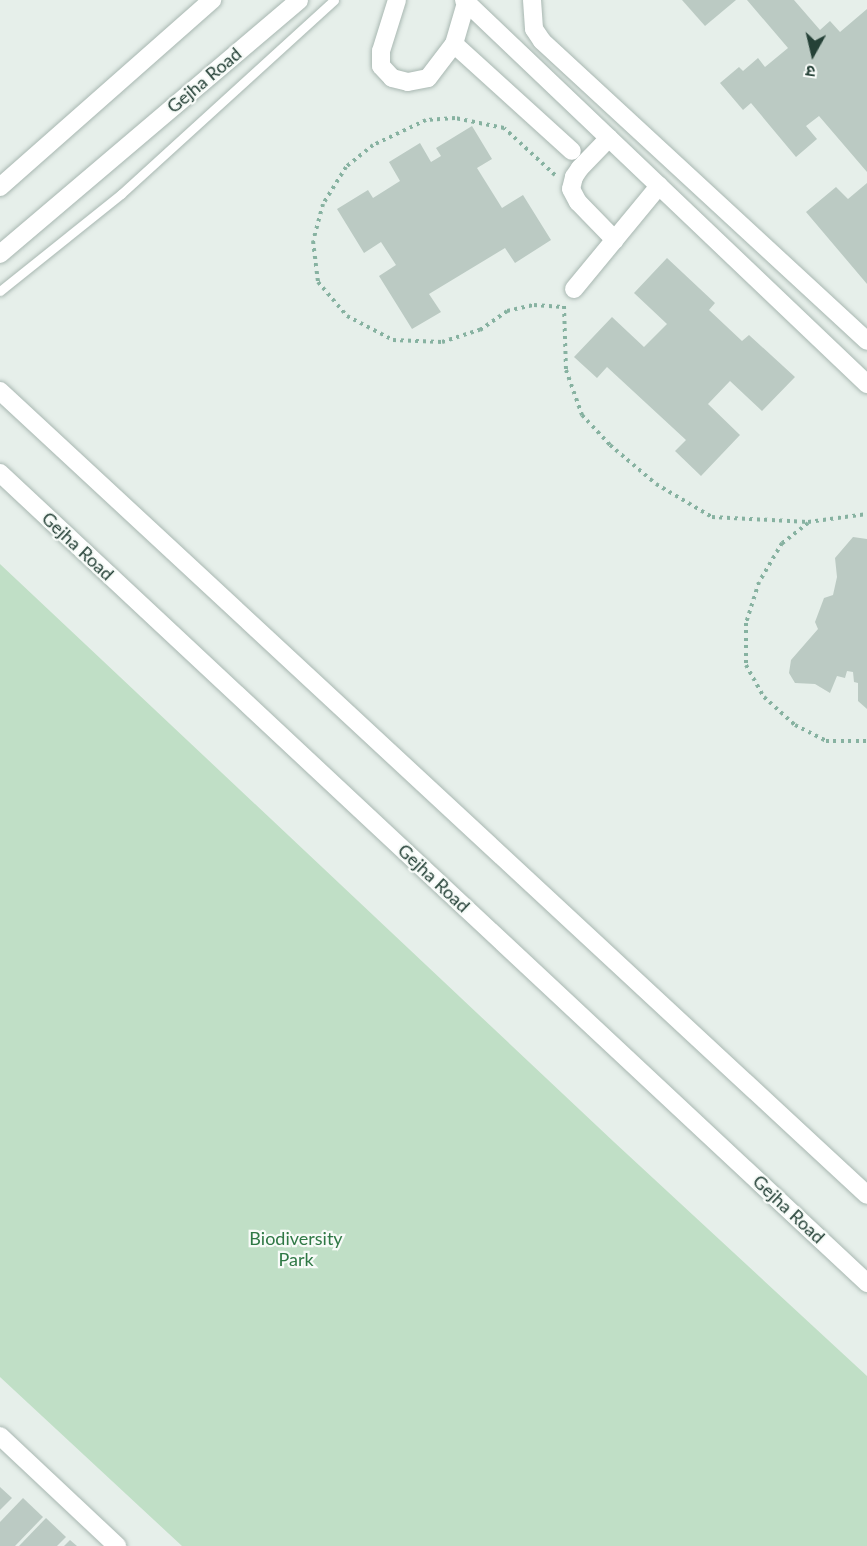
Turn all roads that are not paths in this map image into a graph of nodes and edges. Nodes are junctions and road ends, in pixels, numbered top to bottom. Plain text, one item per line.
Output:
1 (212, 0) edge
2 (299, 0) edge
3 (334, 0) edge
4 (396, 0) edge
5 (532, 0) edge
6 (465, 1) edge
7 (454, 44) junction
8 (609, 138) junction
9 (572, 151) dead end
10 (0, 186) edge
11 (659, 186) junction
12 (615, 240) junction
13 (0, 254) edge
14 (574, 289) road end
15 (0, 291) edge
16 (867, 341) edge
17 (867, 384) edge
18 (0, 391) edge
19 (0, 473) edge
20 (867, 1195) edge
21 (867, 1283) edge
22 (0, 1436) edge
23 (117, 1546) edge

1 - 10 street
2 - 13 street, Gejha Road
3 - 15 lane
4 - 7 street
5 - 16 street
6 - 7 street
6 - 8 street
7 - 9 street
8 - 11 street
8 - 12 street
11 - 12 street
11 - 17 street
12 - 14 street
18 - 20 street
19 - 21 street, Gejha Road
22 - 23 street

